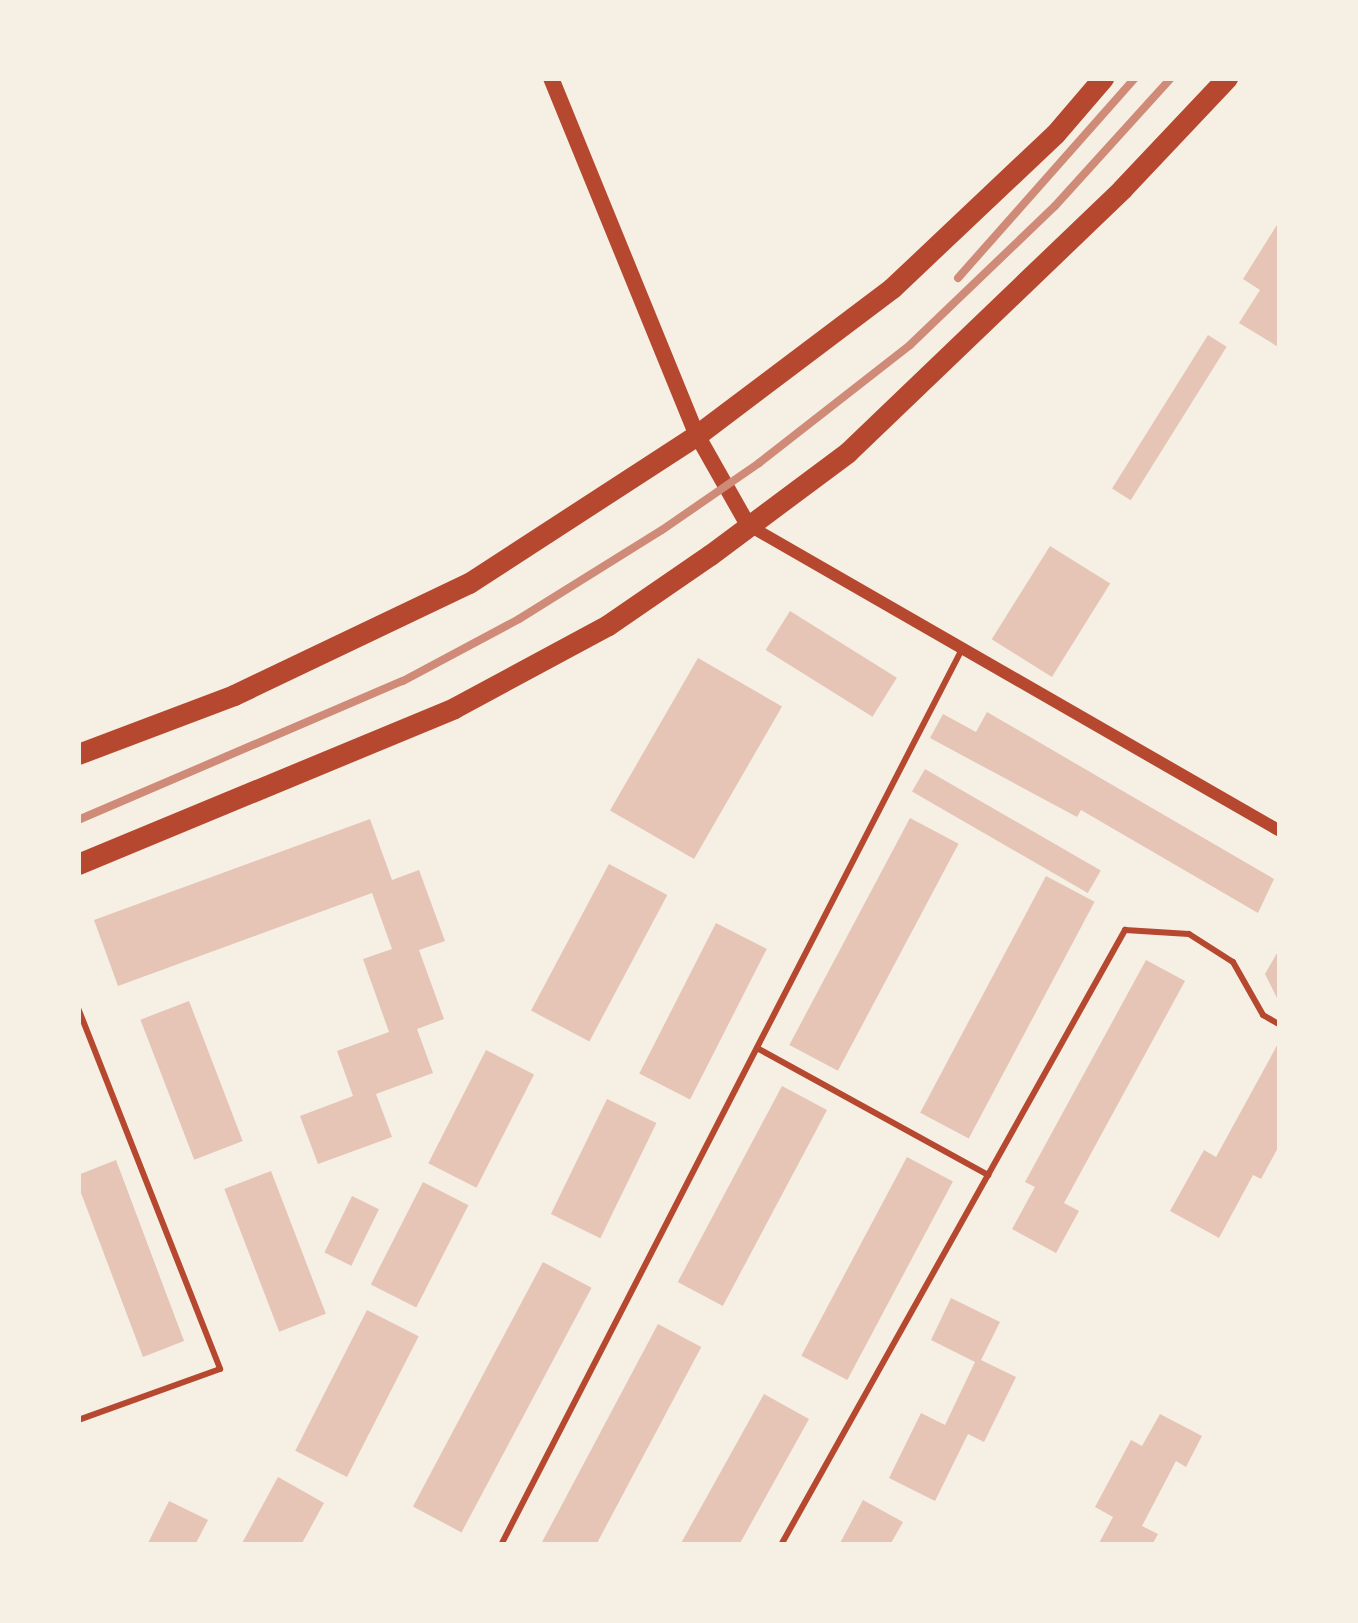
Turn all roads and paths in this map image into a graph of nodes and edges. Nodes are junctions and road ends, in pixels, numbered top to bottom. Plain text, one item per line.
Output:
1 (551, 78) edge
2 (1103, 78) edge
3 (1227, 78) edge
4 (697, 435) junction
5 (748, 525) junction
6 (963, 648) junction
7 (78, 754) edge
8 (1280, 831) edge
9 (78, 865) edge
10 (78, 1008) edge
11 (1280, 1025) edge
12 (757, 1048) junction
13 (988, 1175) junction
14 (78, 1420) edge
15 (501, 1545) edge
16 (781, 1545) edge

1 - 4 street
2 - 4 main road
3 - 5 main road
4 - 5 street
4 - 7 main road
5 - 6 street
5 - 9 main road
6 - 8 street
6 - 12 lane
10 - 14 lane
11 - 13 lane
12 - 13 lane
12 - 15 lane
13 - 16 lane

